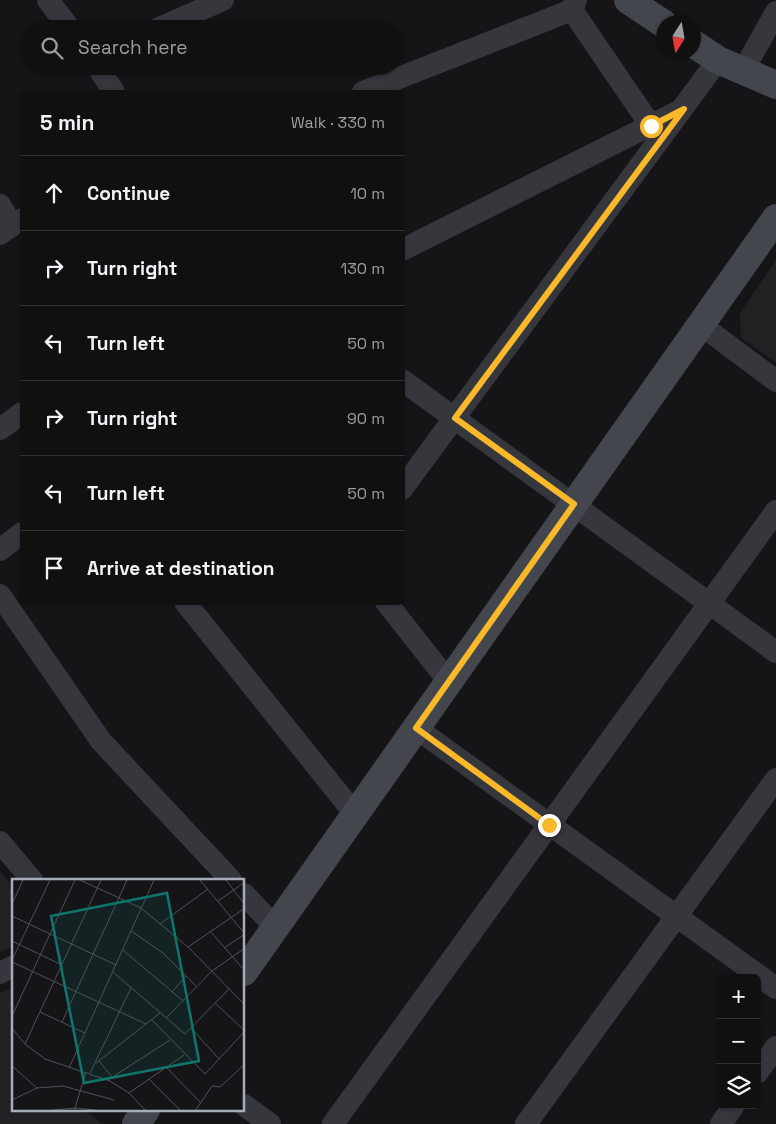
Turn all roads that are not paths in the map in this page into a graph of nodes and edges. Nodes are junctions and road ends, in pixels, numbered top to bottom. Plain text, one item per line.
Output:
1 (48, 0) edge
2 (221, 0) edge
3 (628, 0) edge
4 (574, 5) edge
5 (776, 12) edge
6 (656, 19) edge
7 (63, 20) edge
8 (177, 20) edge
9 (701, 49) edge
10 (718, 60) junction
11 (743, 71) junction
12 (405, 74) edge
13 (103, 75) edge
14 (403, 75) edge
15 (776, 85) edge
16 (113, 90) edge
17 (367, 90) edge
18 (684, 109) junction
19 (651, 126) junction
20 (0, 205) edge
21 (776, 218) edge
22 (12, 226) edge
23 (405, 249) edge
24 (701, 325) junction
25 (405, 382) edge
26 (776, 382) edge
27 (20, 414) edge
28 (455, 418) junction
29 (0, 429) edge
30 (405, 485) edge
31 (574, 504) junction
32 (776, 511) edge
33 (20, 535) edge
34 (0, 550) edge
35 (0, 595) edge
36 (709, 603) junction
37 (188, 605) edge
38 (388, 605) edge
39 (776, 652) edge
40 (448, 682) junction
41 (416, 728) junction
42 (773, 791) edge
43 (355, 814) junction
44 (549, 825) junction
45 (0, 842) edge
46 (31, 879) edge
47 (230, 879) edge
48 (245, 895) edge
49 (677, 916) junction
50 (275, 928) junction
51 (12, 967) edge
52 (245, 971) edge
53 (0, 973) edge
54 (776, 988) edge
55 (776, 1047) edge
56 (761, 1068) edge
57 (245, 1105) edge
58 (731, 1109) edge
59 (145, 1112) edge
60 (136, 1124) edge
61 (270, 1124) edge
62 (333, 1124) edge
63 (526, 1124) edge
64 (720, 1124) edge

1 - 7 street
2 - 8 street
3 - 6 street
4 - 12 street
4 - 19 street
5 - 11 street
9 - 10 street
10 - 11 street
10 - 18 street
11 - 15 street
13 - 16 street
14 - 17 street
18 - 19 street
18 - 28 street
19 - 23 street
20 - 22 street
21 - 24 street
24 - 26 street
24 - 31 street
25 - 28 street
27 - 29 street
28 - 30 street
28 - 31 street
31 - 36 street
31 - 40 street
32 - 36 street
33 - 34 street
35 - 47 street
36 - 39 street
36 - 44 street
37 - 43 street
38 - 40 street
40 - 41 street
41 - 43 street
41 - 44 street
42 - 49 street
43 - 50 street
44 - 49 street
44 - 62 street
45 - 46 street
48 - 50 street
49 - 54 street
49 - 63 street
50 - 52 street
51 - 53 street
55 - 56 street
57 - 61 street
58 - 64 street
59 - 60 street

